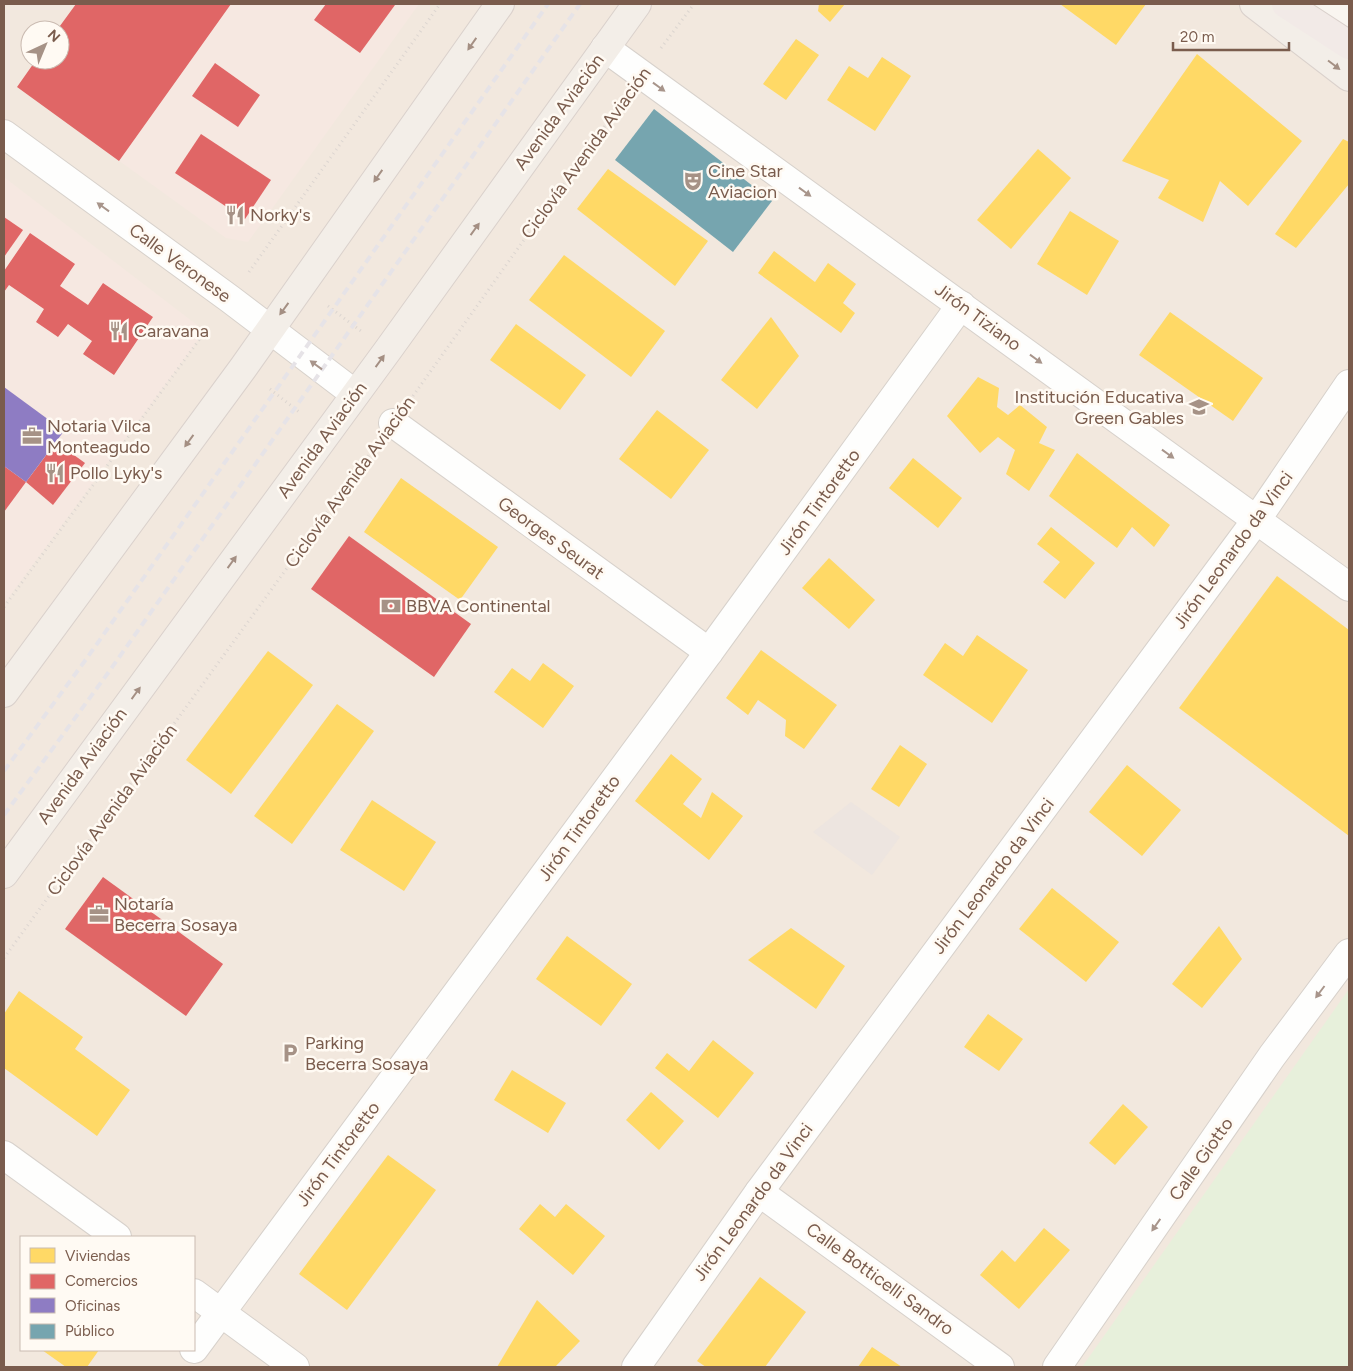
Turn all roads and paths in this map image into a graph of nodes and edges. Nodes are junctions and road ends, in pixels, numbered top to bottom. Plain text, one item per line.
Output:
1 (500, 4) edge
2 (638, 4) edge
3 (694, 4) edge
4 (1254, 4) edge
5 (1286, 4) edge
6 (1349, 46) edge
7 (605, 48) junction
8 (642, 74) junction
9 (1349, 77) edge
10 (4, 134) edge
11 (325, 304) dead end
12 (962, 305) junction
13 (269, 330) junction
14 (364, 332) dead end
15 (1349, 384) edge
16 (266, 386) dead end
17 (356, 394) junction
18 (299, 412) dead end
19 (393, 423) junction
20 (1258, 519) junction
21 (1349, 587) edge
22 (709, 652) junction
23 (4, 693) edge
24 (4, 874) edge
25 (1349, 953) edge
26 (4, 958) edge
27 (4, 1155) edge
28 (760, 1192) junction
29 (115, 1236) edge
30 (195, 1294) edge
31 (221, 1313) junction
32 (195, 1349) edge
33 (193, 1351) edge
34 (180, 1367) edge
35 (295, 1367) edge
36 (636, 1367) edge
37 (1000, 1367) edge
38 (1057, 1367) edge

1 -> 13 main road
2 - 7 main road, Avenida Aviación
3 - 8 path, Ciclovía Avenida Aviación
4 -> 9 main road
5 - 6 highway
7 - 8 street, Jirón Tiziano
17 -> 7 main road, Avenida Aviación
8 -> 12 street, Jirón Tiziano
8 - 19 path, Ciclovía Avenida Aviación
13 -> 10 street, Calle Veronese
11 - 14 path
12 -> 20 street, Jirón Tiziano
12 - 22 street, Jirón Tintoretto
17 -> 13 street, Calle Veronese
13 -> 23 main road
15 - 20 street, Jirón Leonardo da Vinci
16 - 18 path
24 -> 17 main road, Avenida Aviación
19 - 22 street, Georges Seurat
19 - 26 path, Ciclovía Avenida Aviación
20 - 21 street, Jirón Tiziano
20 - 28 street, Jirón Leonardo da Vinci
22 - 31 street, Jirón Tintoretto
25 -> 38 street, Calle Giotto
27 - 29 street
28 - 36 street, Jirón Leonardo da Vinci
28 - 37 street, Calle Botticelli Sandro
30 - 31 street
31 - 32 street, Jirón Tintoretto
31 - 35 street
33 - 34 street, Jirón Tintoretto

